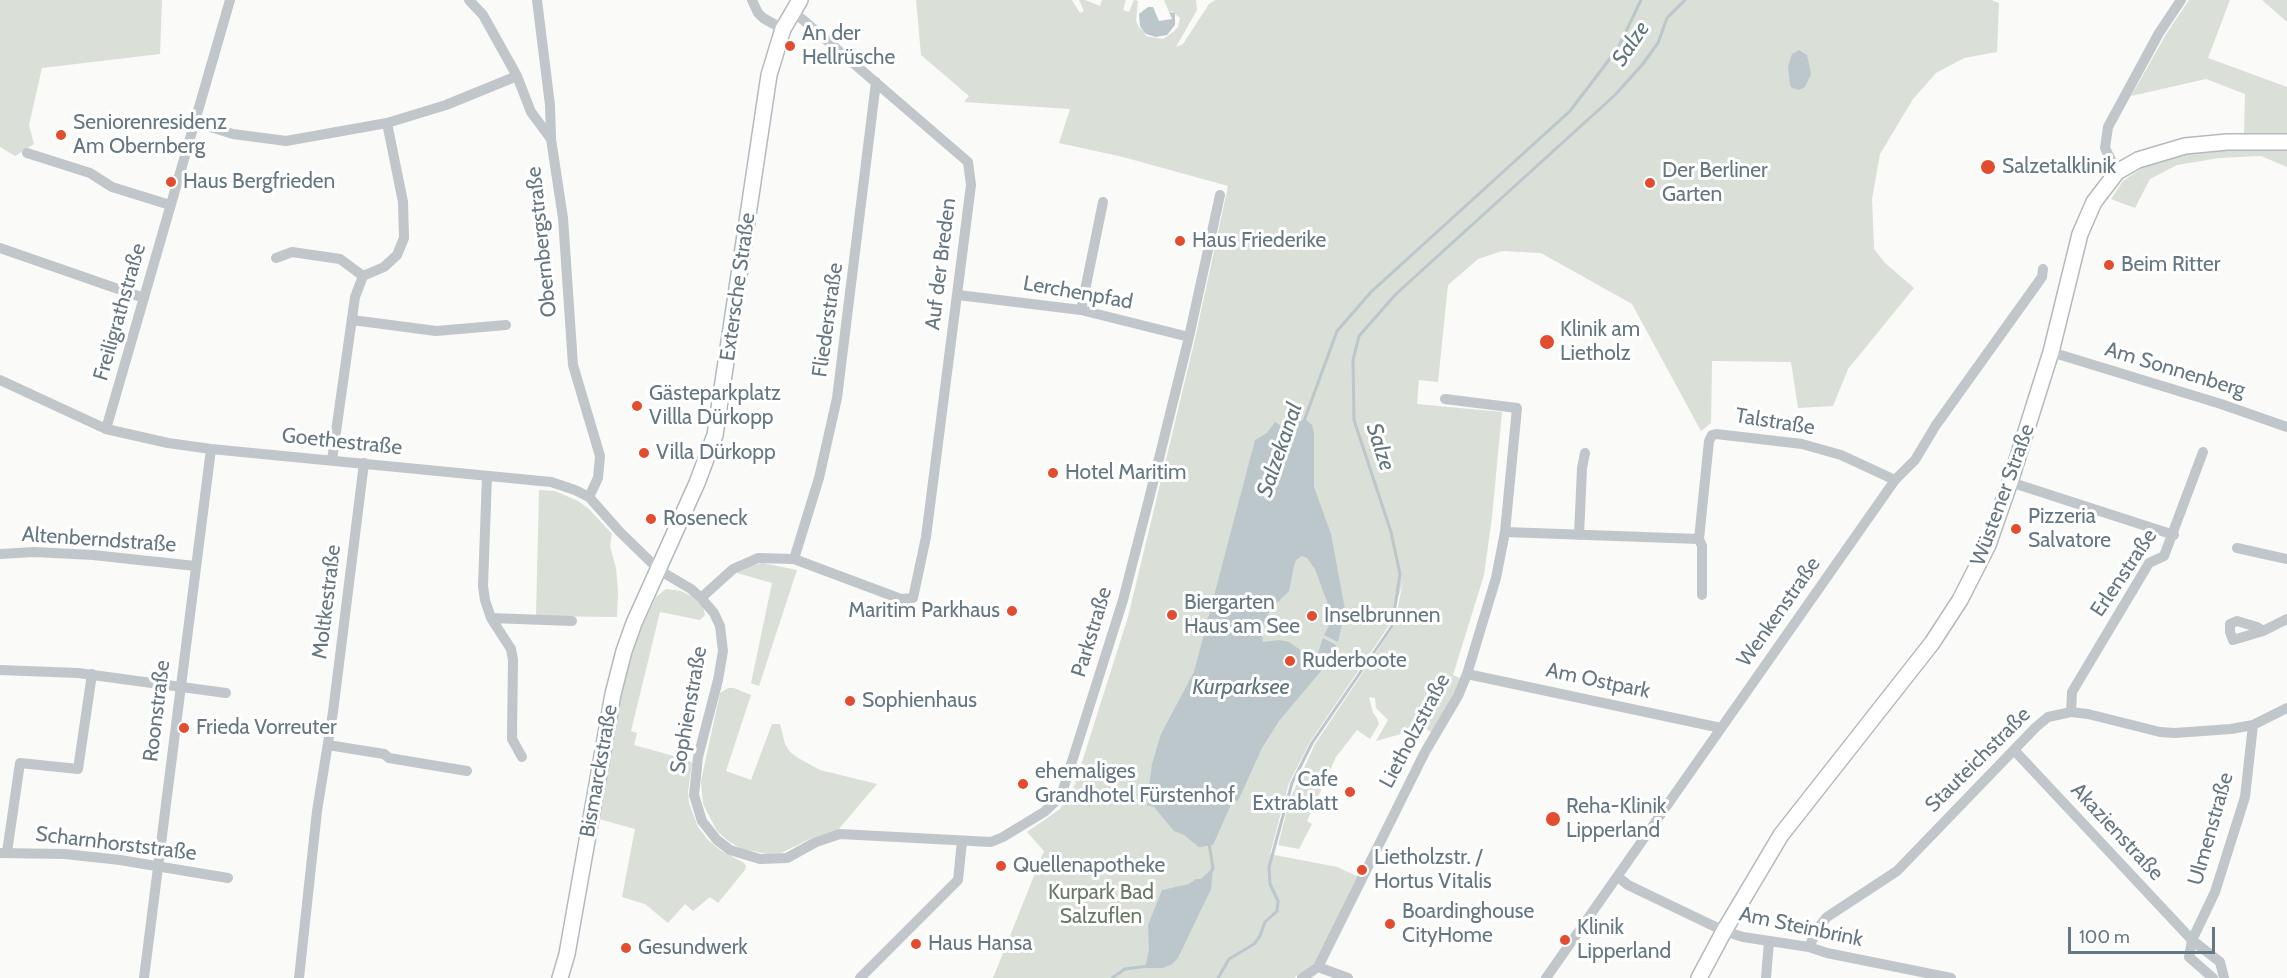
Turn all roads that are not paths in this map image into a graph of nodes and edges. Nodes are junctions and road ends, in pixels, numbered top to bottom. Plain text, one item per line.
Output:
1 (230, 0) edge
2 (469, 0) edge
3 (537, 0) edge
4 (752, 0) edge
5 (2181, 0) edge
6 (796, 6) edge
7 (783, 30) junction
8 (517, 76) junction
9 (876, 82) junction
10 (194, 122) junction
11 (387, 123) junction
12 (551, 139) junction
13 (2287, 142) edge
14 (27, 153) dead end
15 (2117, 172) junction
16 (1220, 195) dead end
17 (1104, 202) dead end
18 (170, 205) junction
19 (0, 248) edge
20 (276, 258) dead end
21 (2043, 269) dead end
22 (363, 276) junction
23 (958, 295) junction
24 (144, 298) junction
25 (1081, 310) junction
26 (352, 320) junction
27 (506, 325) dead end
28 (1189, 337) junction
29 (2051, 352) junction
30 (0, 380) edge
31 (1445, 399) dead end
32 (2287, 427) edge
33 (106, 429) junction
34 (211, 449) junction
35 (2203, 452) dead end
36 (1585, 453) dead end
37 (332, 460) junction
38 (364, 463) junction
39 (487, 476) junction
40 (1895, 480) junction
41 (2010, 482) junction
42 (589, 497) junction
43 (1505, 532) junction
44 (1580, 535) junction
45 (2174, 535) junction
46 (1699, 539) junction
47 (2237, 548) dead end
48 (0, 554) edge
49 (2287, 559) edge
50 (794, 560) junction
51 (195, 566) junction
52 (659, 570) junction
53 (1702, 594) dead end
54 (701, 598) junction
55 (491, 618) junction
56 (2287, 619) edge
57 (572, 621) dead end
58 (2263, 631) dead end
59 (0, 670) edge
60 (92, 674) junction
61 (1467, 674) junction
62 (180, 687) junction
63 (226, 693) dead end
64 (2287, 708) edge
65 (2071, 712) junction
66 (2253, 725) junction
67 (1721, 728) junction
68 (328, 745) junction
69 (2014, 750) junction
70 (522, 757) dead end
71 (467, 771) dead end
72 (962, 841) junction
73 (4, 853) edge
74 (157, 865) junction
75 (1618, 877) junction
76 (228, 878) dead end
77 (1724, 931) junction
78 (1769, 940) junction
79 (2192, 940) junction
80 (1809, 947) junction
81 (1318, 968) junction
82 (144, 978) edge
83 (299, 978) edge
84 (560, 978) edge
85 (860, 978) edge
86 (1302, 978) edge
87 (1348, 978) edge
88 (1546, 978) edge
89 (1700, 978) edge
90 (1766, 978) edge
91 (1951, 978) edge
92 (2213, 978) edge
93 (2224, 978) edge

1 - 10 street, Freiligrathstraße
2 - 8 street, Obernbergstraße
3 - 12 street
4 - 7 street
5 - 15 street
6 - 7 main road, Extersche Straße
6 - 9 street, Auf der Breden
7 - 52 main road, Extersche Straße
8 - 11 street
8 - 12 street, Obernbergstraße
9 - 23 street, Auf der Breden
9 - 50 street, Fliederstraße
10 - 11 street
10 - 18 street, Freiligrathstraße
11 - 22 street
12 - 42 street, Obernbergstraße
13 - 15 main road, Wüstener Straße
14 - 18 street
15 - 29 main road, Wüstener Straße
16 - 28 street, Parkstraße
17 - 25 street
18 - 24 street, Freiligrathstraße
19 - 24 street
20 - 22 street
21 - 40 street, Wenkenstraße
22 - 26 street
23 - 25 street, Lerchenpfad
23 - 50 street, Auf der Breden
24 - 33 street, Freiligrathstraße
25 - 28 street, Lerchenpfad
26 - 27 street
26 - 37 street
28 - 72 street, Parkstraße
29 - 32 street, Am Sonnenberg
29 - 41 main road, Wüstener Straße
30 - 33 street, Goethestraße
31 - 43 street, Lietholzstraße
33 - 34 street, Goethestraße
34 - 37 street, Goethestraße
34 - 51 street, Roonstraße
35 - 45 street, Erlenstraße
36 - 44 street
37 - 38 street, Goethestraße
38 - 39 street, Goethestraße
38 - 68 street, Moltkestraße
39 - 42 street, Goethestraße
39 - 55 street
40 - 46 street, Talstraße
40 - 67 street, Wenkenstraße
41 - 45 street
41 - 77 main road, Wüstener Straße
42 - 52 street, Goethestraße
43 - 44 street
43 - 61 street, Lietholzstraße
44 - 46 street
45 - 65 street, Erlenstraße
46 - 53 street, Talstraße
47 - 49 street
48 - 51 street, Altenberndstraße
50 - 54 street
51 - 62 street, Roonstraße
52 - 54 street, Sophienstraße
52 - 84 main road, Bismarckstraße
54 - 72 street, Sophienstraße
55 - 57 street
55 - 70 street
56 - 58 street
59 - 60 street
60 - 62 street
60 - 73 street
61 - 67 street, Am Ostpark
61 - 81 street, Lietholzstraße
62 - 63 street
62 - 74 street, Roonstraße
64 - 66 street, Stauteichstraße
65 - 66 street, Stauteichstraße
65 - 69 street, Stauteichstraße
66 - 79 street, Ulmenstraße
67 - 75 street, Wenkenstraße
68 - 71 street
68 - 83 street, Moltkestraße
69 - 79 street, Akazienstraße
69 - 80 street, Stauteichstraße
72 - 85 street
73 - 74 street, Scharnhorststraße
74 - 76 street, Scharnhorststraße
74 - 82 street, Roonstraße
75 - 77 street, Am Steinbrink
75 - 88 street, Wenkenstraße
77 - 78 street, Am Steinbrink
77 - 89 main road, Wüstener Straße
78 - 80 street, Am Steinbrink
78 - 90 street
79 - 92 street, Akazienstraße
79 - 93 street, Akazienstraße
80 - 91 street, Am Steinbrink
81 - 86 street
81 - 87 street

